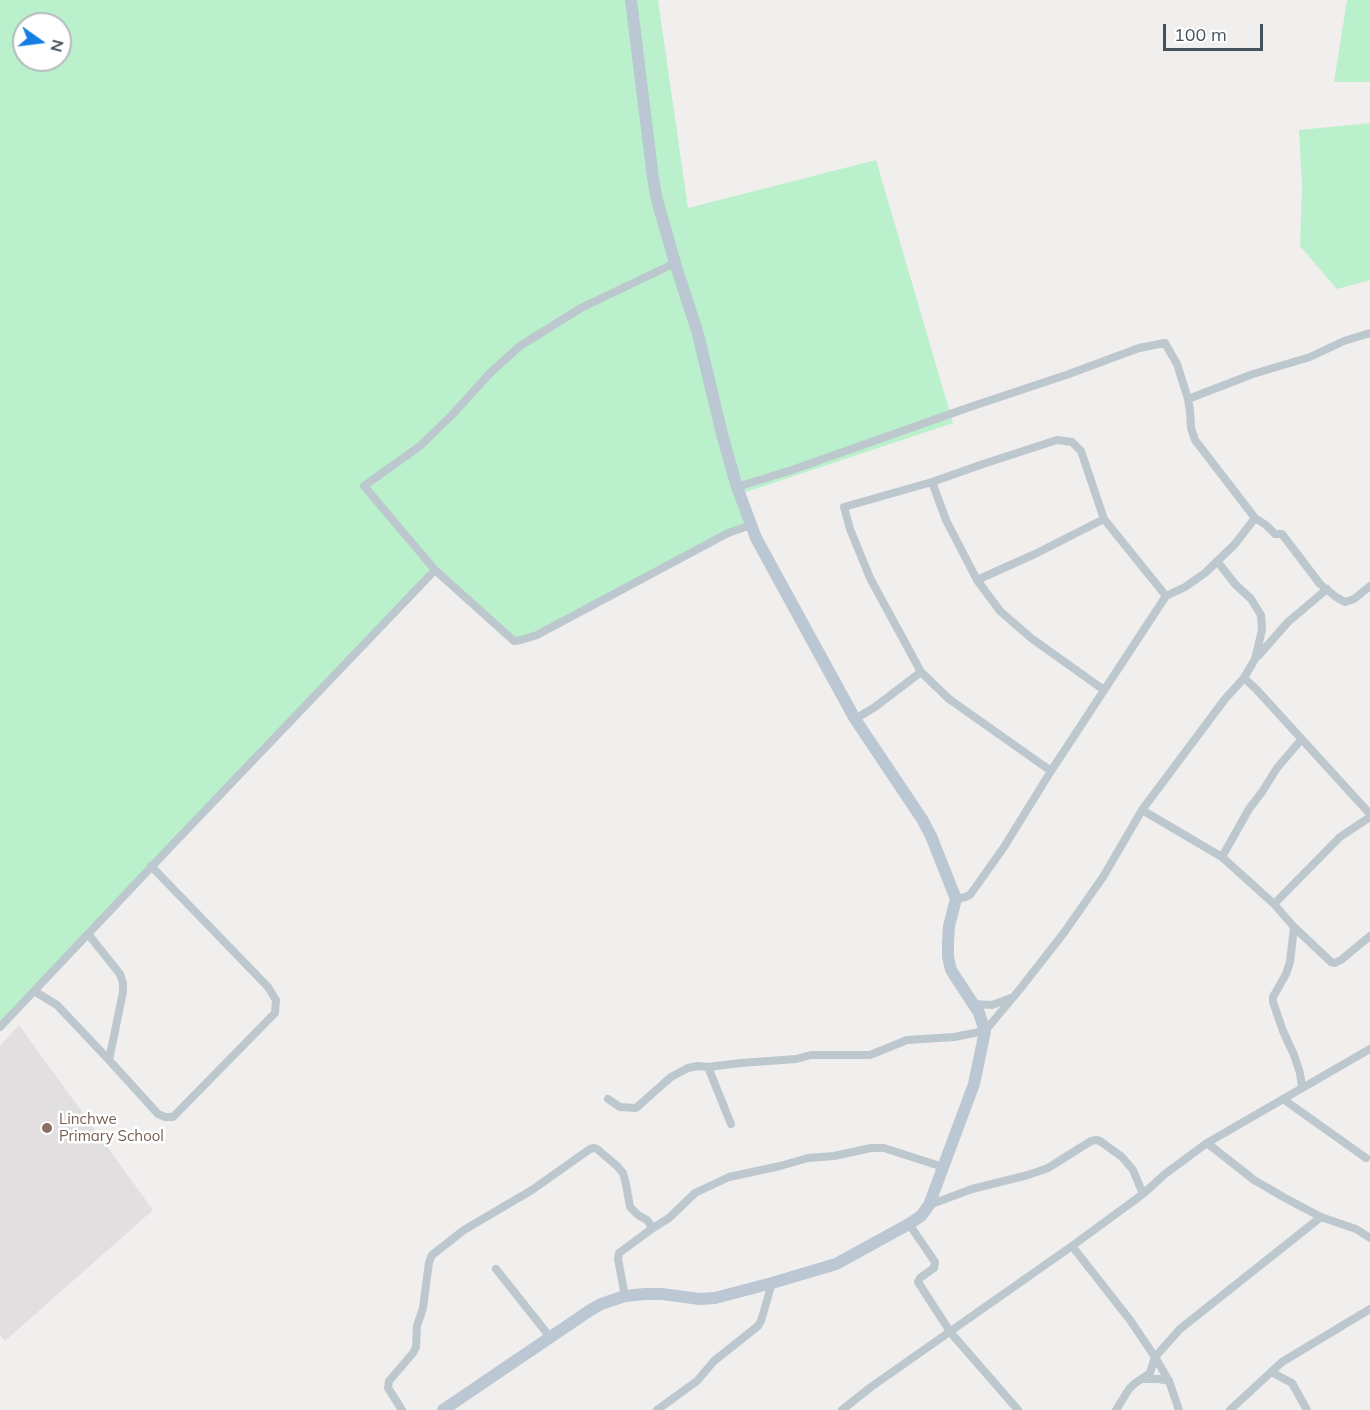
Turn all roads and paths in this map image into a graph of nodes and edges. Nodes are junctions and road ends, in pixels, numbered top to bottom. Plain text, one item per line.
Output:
1 (631, 0) edge
2 (675, 263) junction
3 (1370, 333) edge
4 (1188, 399) junction
5 (932, 482) junction
6 (737, 487) junction
7 (1255, 518) junction
8 (1104, 519) junction
9 (751, 525) junction
10 (1217, 561) junction
11 (435, 570) junction
12 (977, 580) junction
13 (1370, 586) edge
14 (1327, 590) junction
15 (1166, 596) junction
16 (1256, 659) junction
17 (921, 672) junction
18 (1244, 678) junction
19 (1104, 690) junction
20 (855, 719) junction
21 (1301, 740) junction
22 (1051, 771) junction
23 (1142, 810) junction
24 (1370, 815) edge
25 (1222, 856) junction
26 (152, 866) junction
27 (956, 899) junction
28 (1274, 904) junction
29 (1294, 927) junction
30 (88, 934) junction
31 (1370, 936) edge
32 (34, 991) junction
33 (1014, 996) junction
34 (973, 1004) junction
35 (0, 1027) edge
36 (985, 1030) junction
37 (1370, 1049) edge
38 (109, 1060) junction
39 (708, 1067) junction
40 (1302, 1087) junction
41 (608, 1099) dead end
42 (1283, 1099) junction
43 (731, 1124) dead end
44 (1207, 1143) junction
45 (1366, 1158) dead end
46 (943, 1167) junction
47 (1143, 1194) junction
48 (929, 1206) junction
49 (1321, 1217) junction
50 (909, 1224) junction
51 (653, 1228) junction
52 (1370, 1238) edge
53 (1072, 1246) junction
54 (496, 1269) dead end
55 (772, 1283) junction
56 (625, 1296) junction
57 (1370, 1309) edge
58 (951, 1333) junction
59 (550, 1337) junction
60 (1155, 1357) junction
61 (1271, 1372) junction
62 (1142, 1379) junction
63 (1169, 1381) junction
64 (402, 1410) edge
65 (443, 1410) edge
66 (657, 1410) edge
67 (842, 1410) edge
68 (1018, 1410) edge
69 (1116, 1410) edge
70 (1179, 1410) edge
71 (1230, 1410) edge
72 (1307, 1410) edge

1 - 2 street
2 - 6 street
2 - 11 street
3 - 4 street
4 - 6 street
4 - 7 street
5 - 8 street
5 - 12 street
5 - 17 street
6 - 9 street
7 - 10 street
7 - 14 street
8 - 12 street
8 - 15 street
9 - 11 street
9 - 20 street
10 - 15 street
10 - 16 street
11 - 26 street
12 - 19 street
13 - 14 street
14 - 16 street
15 - 19 street
16 - 18 street
17 - 20 street
17 - 22 street
18 - 21 street
18 - 23 street
19 - 22 street
20 - 27 street
21 - 24 street
21 - 25 street
22 - 27 street
23 - 25 street
23 - 33 street
24 - 28 street
25 - 28 street
26 - 30 street
26 - 38 street
27 - 34 street
28 - 29 street
29 - 31 street
29 - 40 street
30 - 32 street
30 - 38 street
32 - 35 street
32 - 38 street
33 - 34 street
33 - 36 street
34 - 36 street
36 - 39 street
36 - 46 street
37 - 40 street
39 - 41 street
39 - 43 street
40 - 42 street
42 - 44 street
42 - 45 street
44 - 47 street
44 - 49 street
46 - 48 street
46 - 51 street
47 - 48 street
47 - 53 street
48 - 50 street
49 - 52 street
49 - 60 street
50 - 55 street
50 - 58 street
51 - 56 street
51 - 64 street
53 - 58 street
53 - 60 street
54 - 59 street
55 - 56 street
55 - 66 street
56 - 59 street
57 - 61 street
58 - 67 street
58 - 68 street
59 - 65 street
60 - 62 street
60 - 63 street
61 - 71 street
61 - 72 street
62 - 63 street
62 - 69 street
63 - 70 street

